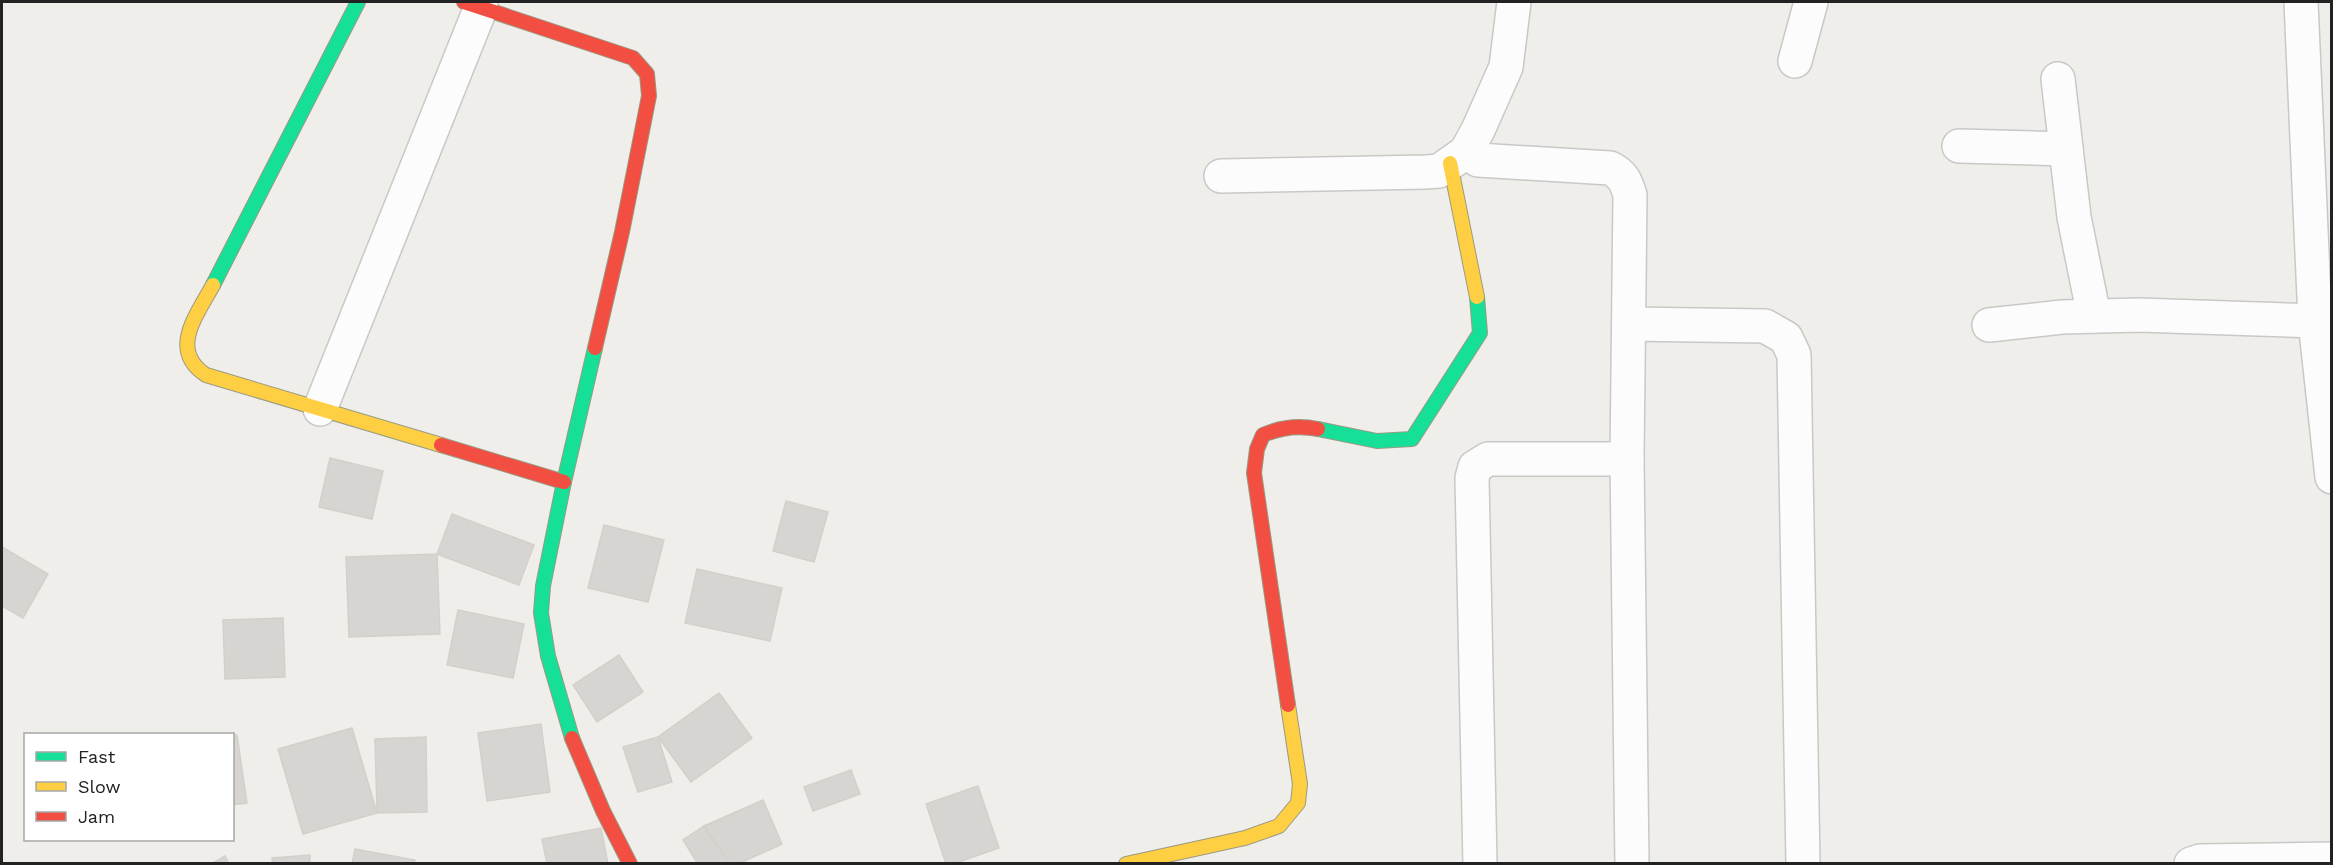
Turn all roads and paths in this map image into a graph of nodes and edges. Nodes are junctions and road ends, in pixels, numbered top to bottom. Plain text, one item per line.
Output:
1 (358, 2) edge
2 (1514, 2) edge
3 (1811, 2) edge
4 (2301, 2) edge
5 (472, 4) edge
6 (1795, 62) dead end
7 (2058, 79) dead end
8 (1959, 146) dead end
9 (2066, 149) junction
10 (1458, 158) junction
11 (1221, 176) dead end
12 (2094, 316) junction
13 (2315, 321) junction
14 (1629, 324) junction
15 (1989, 325) dead end
16 (320, 409) junction
17 (1627, 459) junction
18 (2331, 477) edge
19 (564, 482) junction
20 (2331, 859) edge
21 (630, 864) edge
22 (1126, 864) edge
23 (1479, 864) edge
24 (1632, 864) edge
25 (1803, 864) edge
26 (2191, 864) edge

1 - 16 street
2 - 10 street
3 - 6 street
4 - 13 street
5 - 16 street
5 - 19 street
7 - 9 street
8 - 9 street
9 - 12 street
10 - 11 street
10 - 14 street
10 - 22 street
12 - 13 street
12 - 15 street
13 - 18 street
14 - 17 street
14 - 25 street
16 - 19 street
17 - 23 street
17 - 24 street
19 - 21 street
20 - 26 street

